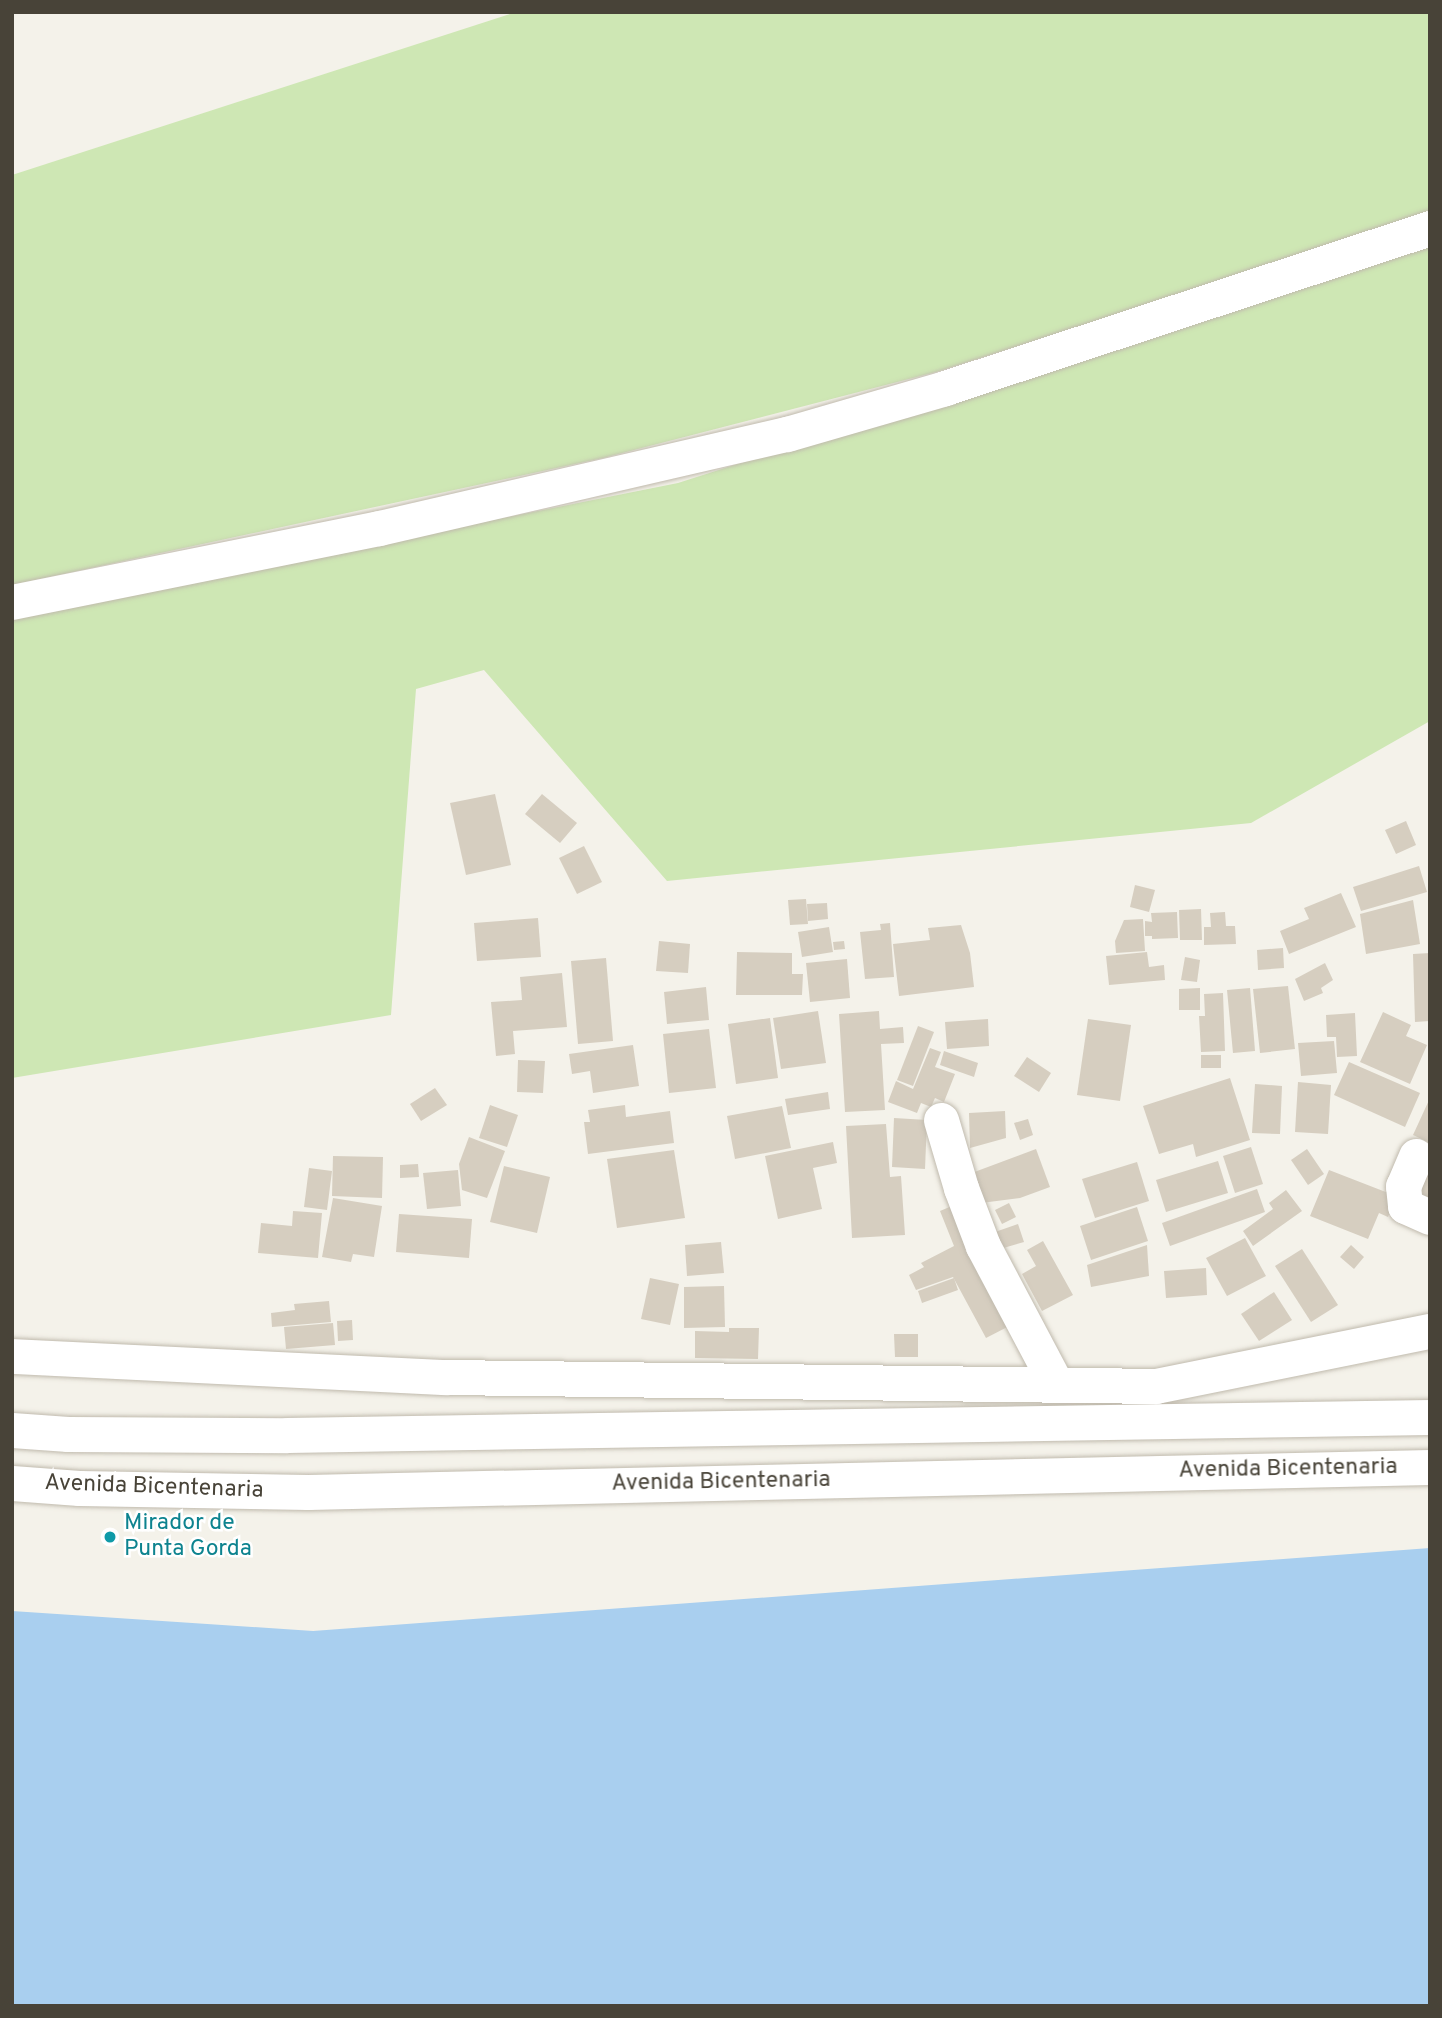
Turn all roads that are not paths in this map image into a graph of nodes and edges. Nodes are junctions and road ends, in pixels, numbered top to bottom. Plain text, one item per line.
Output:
1 (1430, 228) edge
2 (12, 602) edge
3 (941, 1120) dead end
4 (1416, 1156) dead end
5 (1430, 1217) edge
6 (1430, 1331) edge
7 (12, 1356) edge
8 (1056, 1384) junction
9 (1430, 1417) edge
10 (12, 1430) edge
11 (1430, 1467) edge
12 (12, 1483) edge

1 - 2 street
3 - 8 street
4 - 5 street
6 - 8 street
7 - 8 street
9 - 10 street
11 - 12 street, Avenida Bicentenaria

